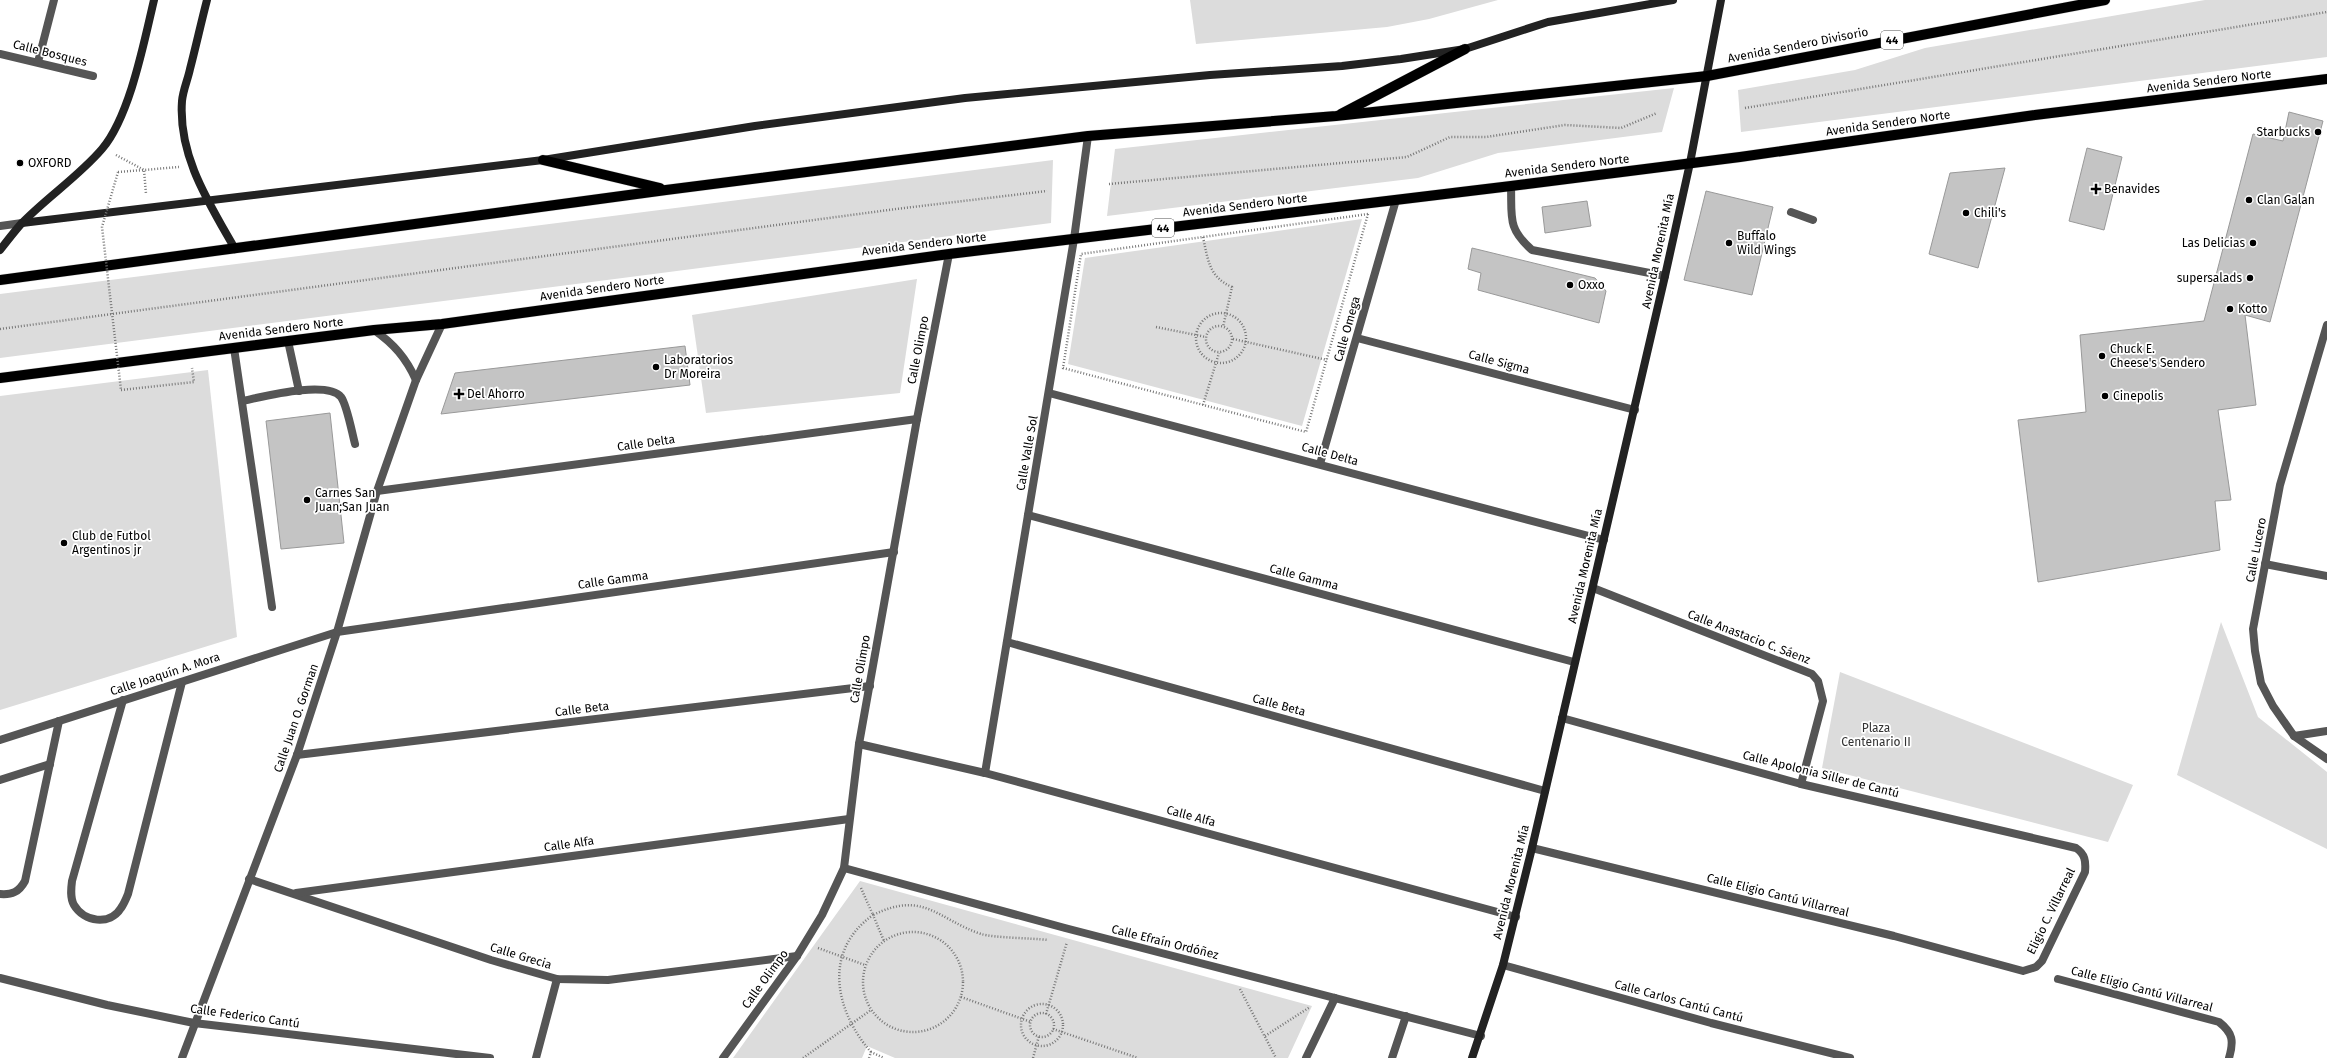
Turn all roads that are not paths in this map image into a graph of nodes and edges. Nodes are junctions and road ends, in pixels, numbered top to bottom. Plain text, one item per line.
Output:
1 (54, 0) edge
2 (154, 0) edge
3 (207, 0) edge
4 (1673, 0) edge
5 (1721, 0) edge
6 (2106, 0) edge
7 (2080, 2) edge
8 (1465, 49) junction
9 (0, 54) edge
10 (38, 62) junction
11 (93, 76) dead end
12 (1707, 76) junction
13 (2327, 80) edge
14 (1336, 116) junction
15 (1088, 136) junction
16 (543, 160) junction
17 (1690, 163) junction
18 (1511, 186) junction
19 (666, 190) junction
20 (1396, 200) junction
21 (208, 202) junction
22 (1791, 212) dead end
23 (1813, 220) dead end
24 (22, 223) junction
25 (0, 226) edge
26 (1074, 239) junction
27 (235, 249) junction
28 (0, 250) edge
29 (949, 254) junction
30 (1665, 276) junction
31 (0, 280) edge
32 (442, 324) junction
33 (2327, 325) edge
34 (374, 330) junction
35 (1357, 338) junction
36 (288, 341) junction
37 (234, 348) junction
38 (0, 378) edge
39 (416, 380) junction
40 (299, 391) junction
41 (1049, 393) junction
42 (242, 401) junction
43 (1635, 410) junction
44 (917, 419) junction
45 (355, 444) dead end
46 (1320, 464) junction
47 (377, 492) junction
48 (1028, 515) junction
49 (1604, 540) junction
50 (894, 552) junction
51 (2265, 564) junction
52 (2327, 576) edge
53 (1593, 588) junction
54 (272, 607) dead end
55 (337, 632) junction
56 (1007, 642) junction
57 (1574, 662) junction
58 (182, 682) junction
59 (870, 686) junction
60 (123, 700) junction
61 (1562, 718) junction
62 (59, 721) junction
63 (2327, 731) edge
64 (2294, 736) junction
65 (0, 740) edge
66 (859, 744) junction
67 (297, 756) junction
68 (2327, 759) edge
69 (50, 764) junction
70 (985, 773) junction
71 (0, 780) edge
72 (1801, 784) junction
73 (1545, 791) junction
74 (849, 819) junction
75 (1532, 848) junction
76 (2076, 848) joint
77 (844, 868) junction
78 (249, 879) junction
79 (0, 894) edge
80 (293, 894) junction
81 (1516, 917) junction
82 (797, 956) junction
83 (1503, 965) junction
84 (2017, 970) joint
85 (0, 978) edge
86 (557, 979) junction
87 (2058, 979) dead end
88 (1336, 998) junction
89 (1406, 1016) junction
90 (194, 1022) junction
91 (1481, 1036) junction
92 (182, 1058) edge
93 (490, 1058) edge
94 (536, 1058) edge
95 (723, 1058) edge
96 (1306, 1058) edge
97 (1392, 1058) edge
98 (1472, 1058) edge
99 (1850, 1058) edge
100 (2229, 1058) edge

1 - 10 street
2 - 24 street
3 - 21 street
4 - 8 street
5 - 12 street, Avenida Morenita Mía
6 - 7 main road, Avenida Sendero Divisorio / 44
7 - 12 main road, Avenida Sendero Divisorio / 44
8 - 14 main road
8 - 16 street
9 - 10 street, Calle Bosques
10 - 11 street, Calle Bosques
12 - 14 main road, 44
12 - 17 street, Avenida Morenita Mía
13 - 17 main road, Avenida Sendero Norte / 44
14 - 15 main road, 44
15 - 19 main road, 44
15 - 26 street, Calle Valle Sol
16 - 19 main road
16 - 21 street
17 - 18 main road, Avenida Sendero Norte / 44
17 - 30 street, Avenida Morenita Mía
18 - 20 main road, Avenida Sendero Norte / 44
18 - 30 street
19 - 27 main road, 44
20 - 26 main road, Avenida Sendero Norte / 44
20 - 35 street, Calle Omega
21 - 24 street
21 - 27 street
22 - 23 street
24 - 25 street
24 - 28 street
26 - 29 main road, Avenida Sendero Norte / 44
26 - 41 street, Calle Valle Sol
27 - 31 main road, 44
29 - 32 main road, Avenida Sendero Norte / 44
29 - 44 street, Calle Olimpo
30 - 43 street, Avenida Morenita Mía
32 - 34 main road, Avenida Sendero Norte / 44
32 - 39 street, Calle Juan O. Gorman
33 - 51 street, Calle Lucero
34 - 36 main road, Avenida Sendero Norte / 44
34 - 39 street
35 - 43 street, Calle Sigma
35 - 46 street, Calle Omega
36 - 37 main road, Avenida Sendero Norte / 44
36 - 40 street
37 - 38 main road, Avenida Sendero Norte / 44
37 - 42 street
39 - 47 street, Calle Juan O. Gorman
40 - 42 street
40 - 45 street
41 - 46 street, Calle Delta
41 - 48 street, Calle Valle Sol
42 - 54 street
43 - 49 street, Avenida Morenita Mía
44 - 47 street, Calle Delta
44 - 50 street, Calle Olimpo
46 - 49 street, Calle Delta
47 - 55 street, Calle Juan O. Gorman
48 - 56 street, Calle Valle Sol
48 - 57 street, Calle Gamma
49 - 53 street, Avenida Morenita Mía
50 - 55 street, Calle Gamma
50 - 59 street, Calle Olimpo
51 - 52 street
51 - 64 street, Calle Lucero
53 - 57 street, Avenida Morenita Mía
53 - 72 street, Calle Anastacio C. Sáenz
55 - 58 street, Calle Joaquín A. Mora
55 - 67 street, Calle Juan O. Gorman
56 - 70 street, Calle Valle Sol
56 - 73 street, Calle Beta
57 - 61 street, Avenida Morenita Mía
58 - 60 street, Calle Joaquín A. Mora
58 - 60 street
59 - 66 street, Calle Olimpo
59 - 67 street, Calle Beta
60 - 62 street, Calle Joaquín A. Mora
61 - 72 street, Calle Apolonia Siller de Cantú
61 - 73 street, Avenida Morenita Mía
62 - 65 street, Calle Joaquín A. Mora
62 - 69 street
63 - 64 street
64 - 68 street, Calle Lucero
66 - 70 street, Calle Alfa
66 - 74 street, Calle Olimpo
67 - 78 street, Calle Juan O. Gorman
69 - 71 street
69 - 79 street
70 - 81 street, Calle Alfa
72 - 76 street, Calle Apolonia Siller de Cantú
73 - 75 street, Avenida Morenita Mía
74 - 77 street, Calle Olimpo
74 - 80 street, Calle Alfa
75 - 81 street, Avenida Morenita Mía
75 - 84 street, Calle Eligio Cantú Villarreal
76 - 84 street, Eligio C. Villarreal
77 - 82 street, Calle Olimpo
77 - 88 street, Calle Efraín Ordóñez
78 - 80 street, Calle Grecia
78 - 90 street, Calle Juan O. Gorman
80 - 86 street, Calle Grecia
81 - 83 street, Avenida Morenita Mía
82 - 86 street, Calle Grecia
82 - 95 street, Calle Olimpo
83 - 91 street, Avenida Morenita Mía
83 - 99 street, Calle Carlos Cantú Cantú
85 - 90 street, Calle Federico Cantú
86 - 94 street
87 - 100 street, Calle Eligio Cantú Villarreal
88 - 89 street, Calle Efraín Ordóñez
88 - 96 street
89 - 91 street, Calle Efraín Ordóñez
89 - 97 street
90 - 92 street, Calle Juan O. Gorman
90 - 93 street, Calle Federico Cantú
91 - 98 street, Avenida Morenita Mía

